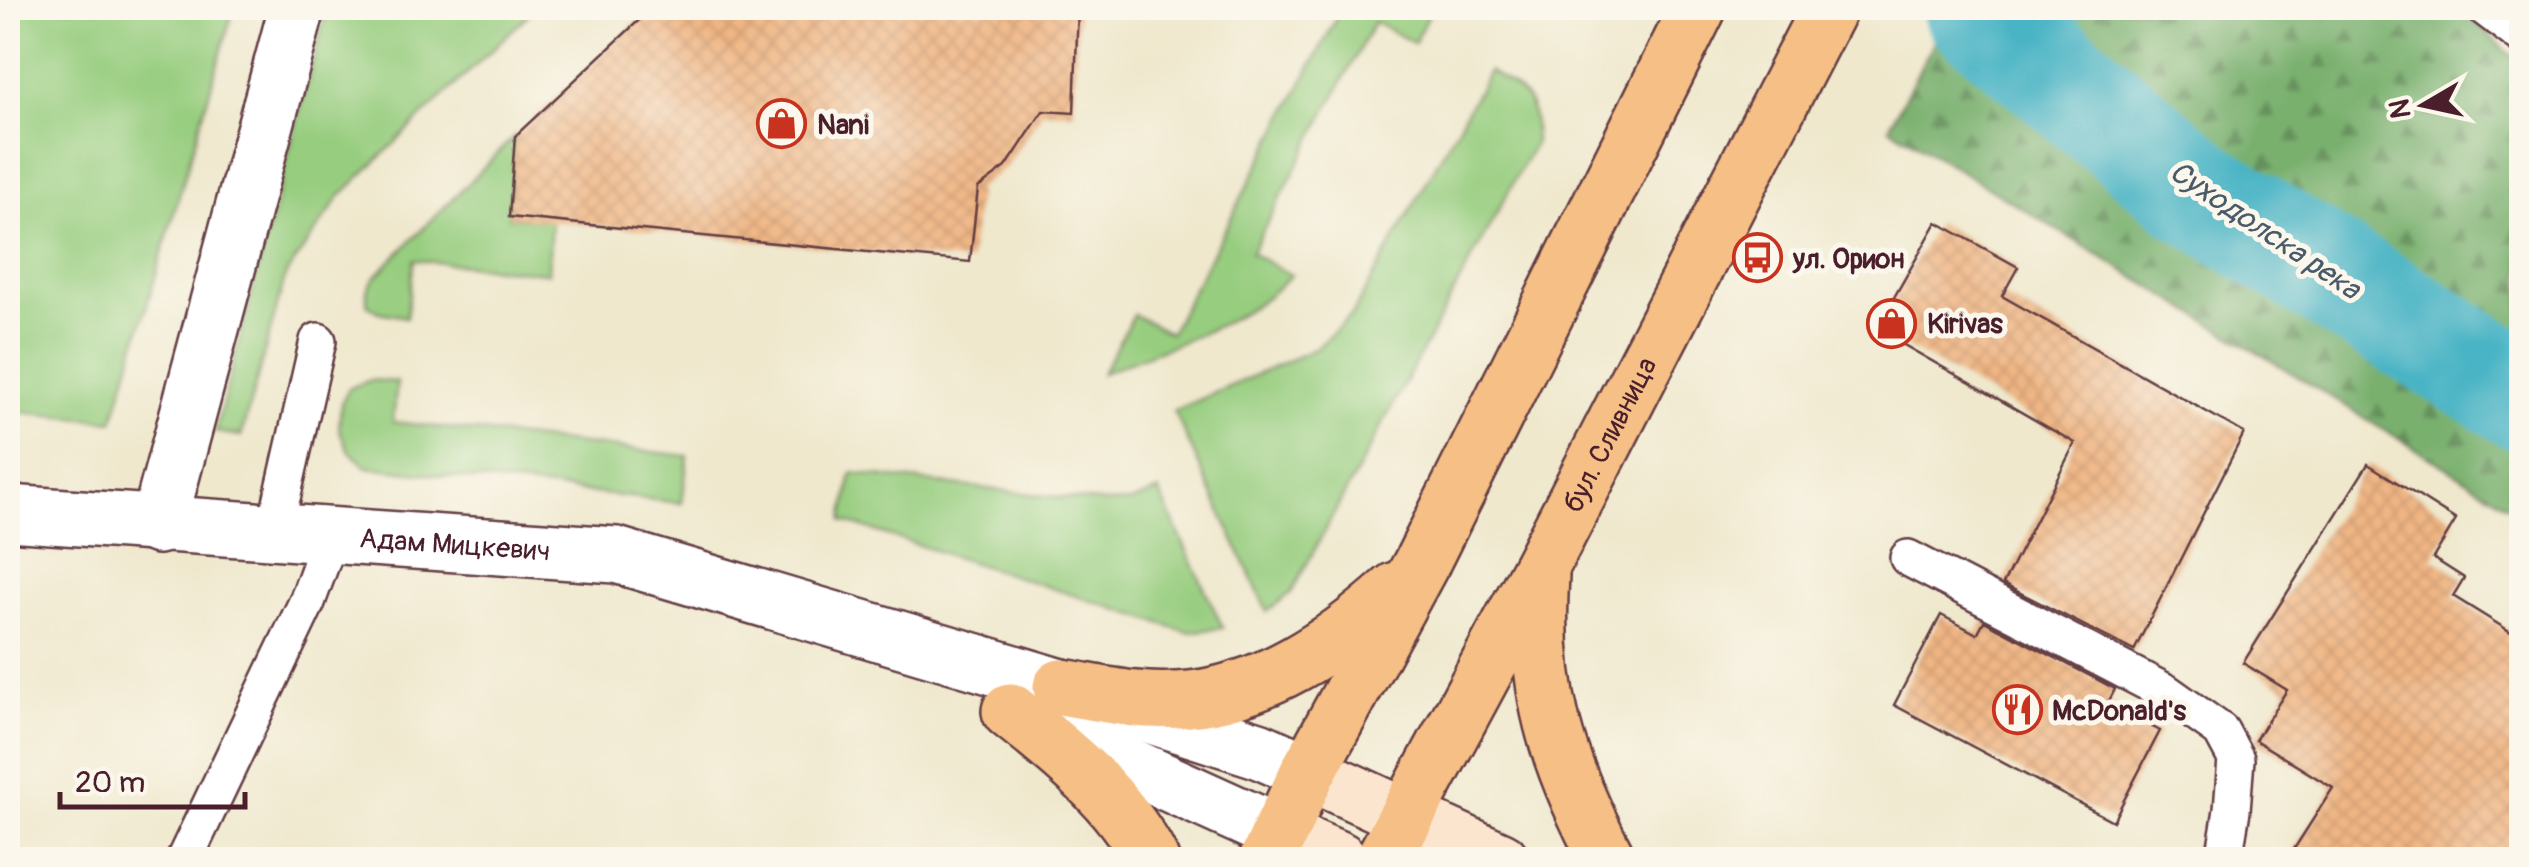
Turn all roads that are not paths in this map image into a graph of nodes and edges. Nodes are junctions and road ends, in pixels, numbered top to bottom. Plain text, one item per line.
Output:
1 (297, 8) edge
2 (1698, 8) edge
3 (1828, 8) edge
4 (2485, 8) edge
5 (2522, 36) edge
6 (318, 341) dead end
7 (8, 514) edge
8 (158, 526) junction
9 (274, 533) junction
10 (331, 536) junction
11 (1908, 558) dead end
12 (1422, 562) junction
13 (1541, 567) junction
14 (888, 637) junction
15 (1061, 687) junction
16 (1010, 711) junction
17 (1308, 772) junction
18 (1395, 837) edge
19 (1273, 846) edge
20 (184, 860) edge
21 (1151, 860) edge
22 (1340, 860) edge
23 (1501, 860) edge
24 (1608, 860) edge
25 (2224, 860) edge

1 - 8 street
2 - 12 main road
3 - 13 main road, бул. Сливница
4 - 5 lane
6 - 9 lane
7 - 8 street, Адам Мицкевич
8 - 9 street, Адам Мицкевич
9 - 10 street, Адам Мицкевич
10 - 14 street, Адам Мицкевич
10 - 20 lane
11 - 25 lane
12 - 15 main road
12 - 17 main road
13 - 18 main road, бул. Сливница
13 - 24 main road
14 - 15 street, Адам Мицкевич
14 - 16 street, Адам Мицкевич
15 - 17 street, Адам Мицкевич
16 - 19 street, Адам Мицкевич
16 - 21 main road
17 - 18 main road
17 - 19 main road
18 - 23 main road
19 - 22 main road

